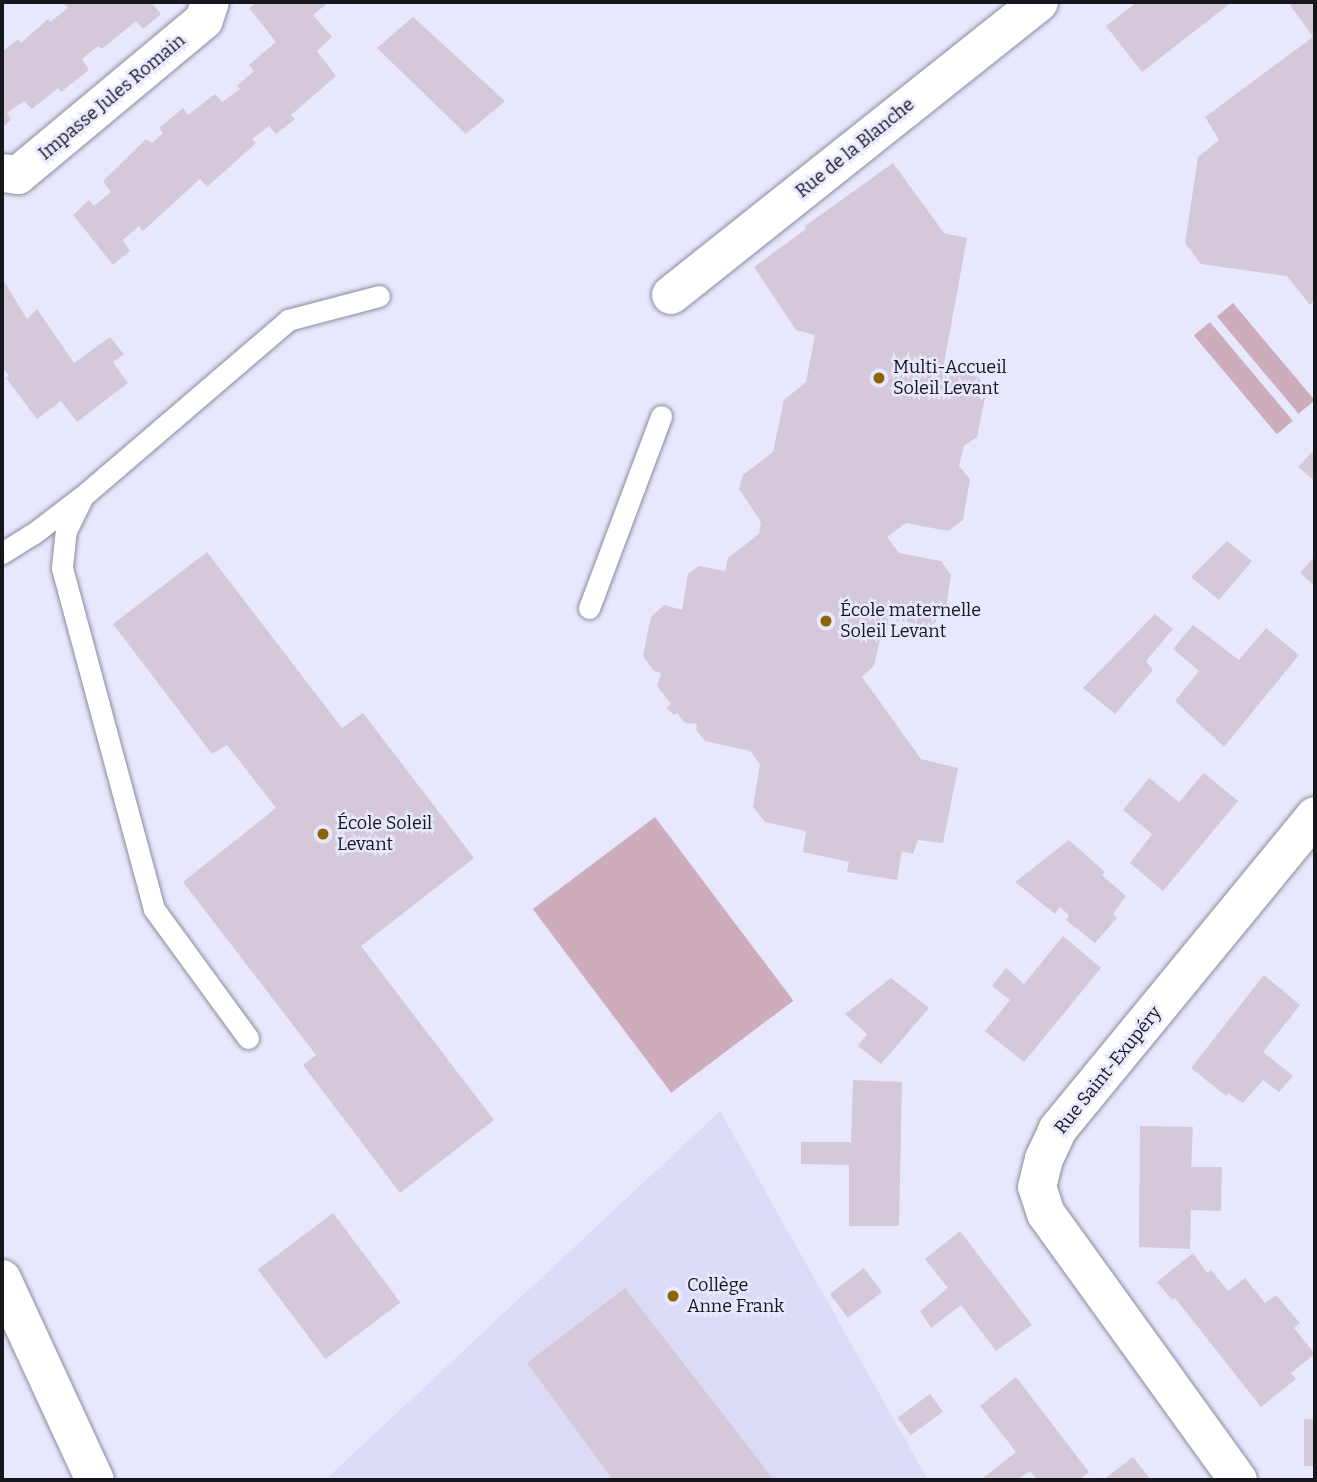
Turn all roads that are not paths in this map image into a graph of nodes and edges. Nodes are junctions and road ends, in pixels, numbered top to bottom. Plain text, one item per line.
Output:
1 (210, 2) edge
2 (1039, 2) edge
3 (2, 173) edge
4 (671, 295) dead end
5 (379, 296) dead end
6 (662, 416) dead end
7 (83, 496) junction
8 (2, 553) edge
9 (589, 608) dead end
10 (1315, 816) edge
11 (248, 1038) dead end
12 (2, 1279) edge
13 (95, 1480) edge
14 (1238, 1480) edge

1 - 3 street, Impasse Jules Romain
2 - 4 street, Rue de la Blanche
5 - 7 lane
6 - 9 lane
7 - 8 lane
7 - 11 lane
10 - 14 street, Rue Saint-Exupéry
12 - 13 street

